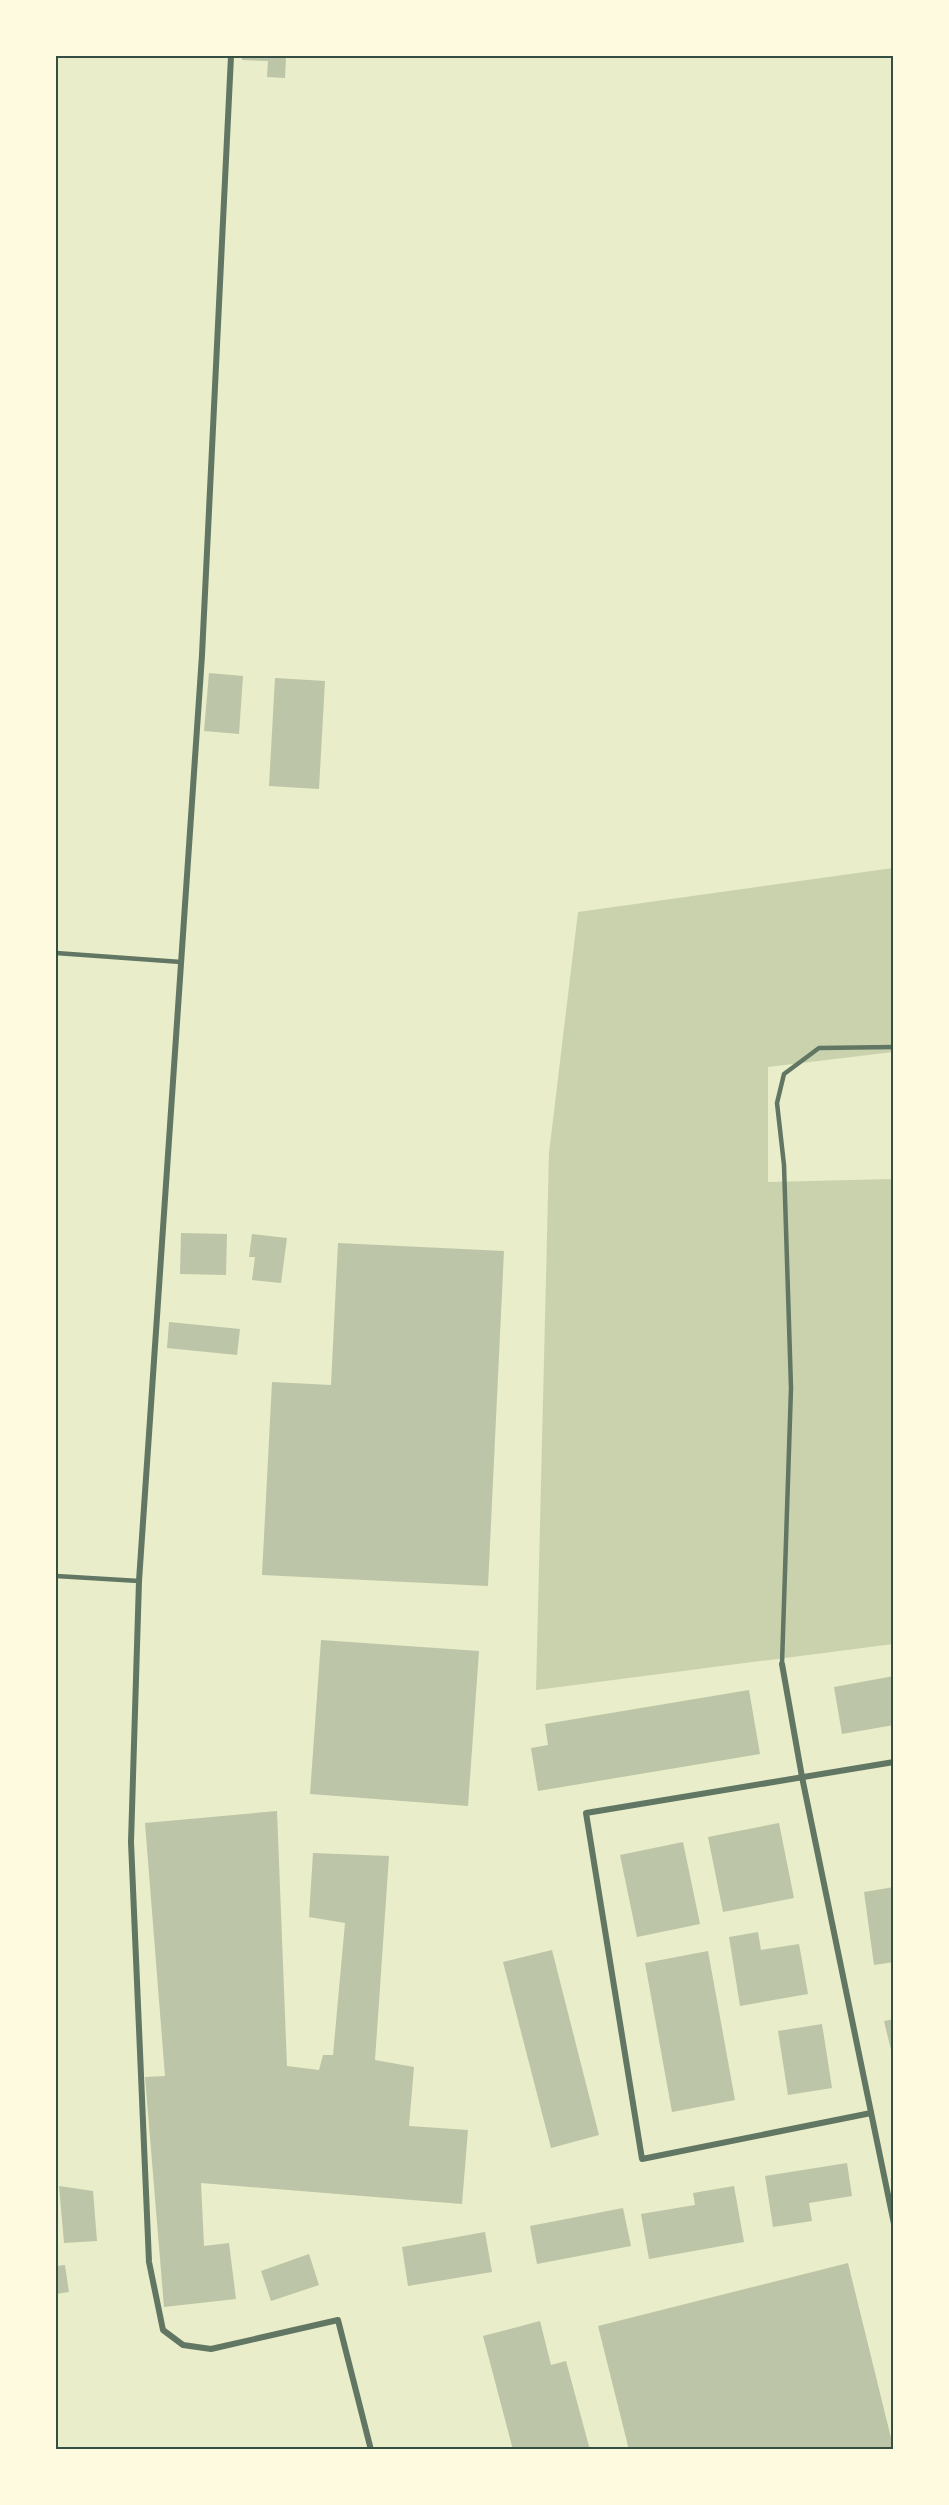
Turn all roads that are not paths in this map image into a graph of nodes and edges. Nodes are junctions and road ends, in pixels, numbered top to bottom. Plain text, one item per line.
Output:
1 (231, 56) edge
2 (56, 953) edge
3 (181, 962) junction
4 (894, 1047) edge
5 (56, 1576) edge
6 (139, 1581) junction
7 (782, 1665) joint
8 (894, 1762) edge
9 (802, 1777) junction
10 (871, 2113) junction
11 (893, 2222) edge
12 (371, 2450) edge

1 - 3 street
2 - 3 lane
3 - 6 street
4 - 7 lane
5 - 6 lane
6 - 12 street
7 - 9 street
8 - 9 street
9 - 10 street
9 - 10 street
10 - 11 street

